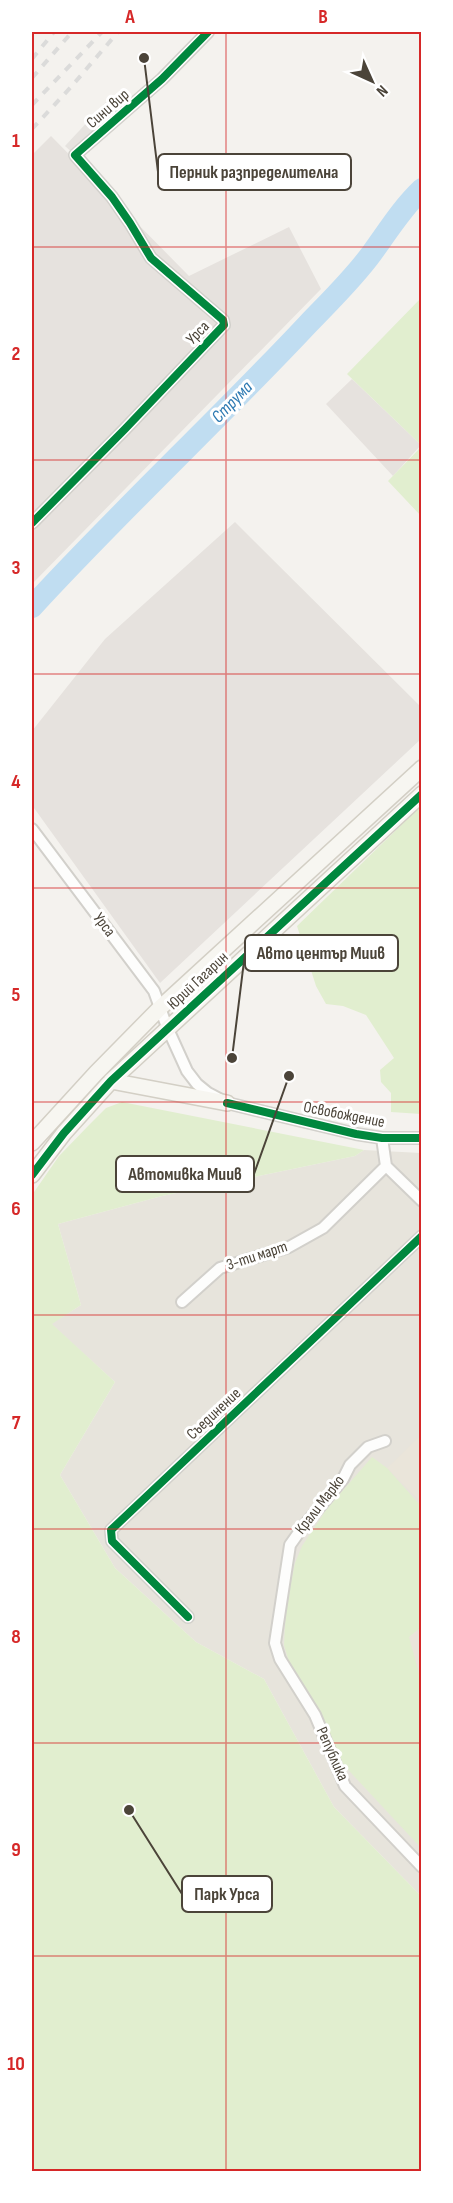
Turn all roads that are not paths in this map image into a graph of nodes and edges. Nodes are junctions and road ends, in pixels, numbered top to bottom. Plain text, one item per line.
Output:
1 (208, 32) edge
2 (75, 154) joint
3 (32, 523) edge
4 (422, 768) edge
5 (422, 794) edge
6 (32, 829) edge
7 (161, 1007) junction
8 (167, 1027) junction
9 (111, 1081) junction
10 (227, 1102) junction
11 (382, 1138) junction
12 (422, 1138) edge
13 (32, 1143) edge
14 (386, 1166) junction
15 (32, 1175) edge
16 (422, 1201) edge
17 (422, 1236) edge
18 (182, 1302) dead end
19 (385, 1441) dead end
20 (188, 1617) dead end
21 (280, 1659) joint
22 (422, 1867) edge

1 - 2 street, Сини вир
2 - 3 street, Урса
4 - 7 street, Юрий Гагарин
5 - 8 street, Юрий Гагарин
6 - 7 street, Урса
7 - 8 street, Урса
7 - 13 street, Юрий Гагарин
8 - 9 street, Юрий Гагарин
8 - 10 street, Освобождение
9 - 10 street
9 - 15 street, Юрий Гагарин
10 - 11 street, Освобождение
11 - 12 street, Освобождение
11 - 14 street
14 - 16 street
14 - 18 street, 3-ти март
17 - 20 street, Съединение
19 - 21 street, Крали Марко
21 - 22 street, Република

